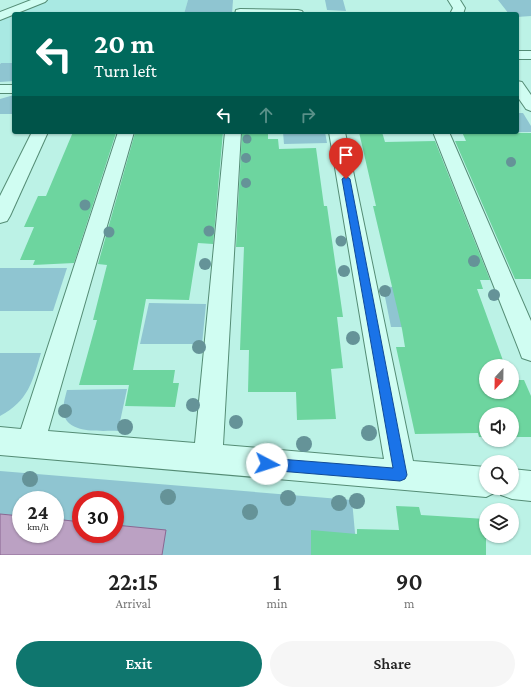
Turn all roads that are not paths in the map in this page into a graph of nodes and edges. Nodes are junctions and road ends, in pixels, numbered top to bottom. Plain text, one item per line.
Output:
1 (41, 0) edge
2 (241, 0) edge
3 (454, 0) edge
4 (240, 12) edge
5 (458, 12) edge
6 (0, 16) edge
7 (519, 54) edge
8 (531, 55) edge
9 (519, 88) edge
10 (0, 89) edge
11 (12, 89) edge
12 (531, 106) edge
13 (39, 134) edge
14 (125, 134) edge
15 (233, 134) edge
16 (337, 134) edge
17 (442, 134) edge
18 (0, 216) edge
19 (531, 350) edge
20 (0, 441) edge
21 (30, 444) junction
22 (208, 458) junction
23 (400, 475) junction
24 (479, 481) edge
25 (519, 485) edge
26 (531, 486) edge

1 - 6 street
2 - 4 street
3 - 5 street
7 - 8 street
9 - 12 street
10 - 11 street
13 - 18 street
14 - 21 street
15 - 22 street
16 - 23 street
17 - 19 street
20 - 21 street
21 - 22 street
22 - 23 street
23 - 24 street
25 - 26 street

